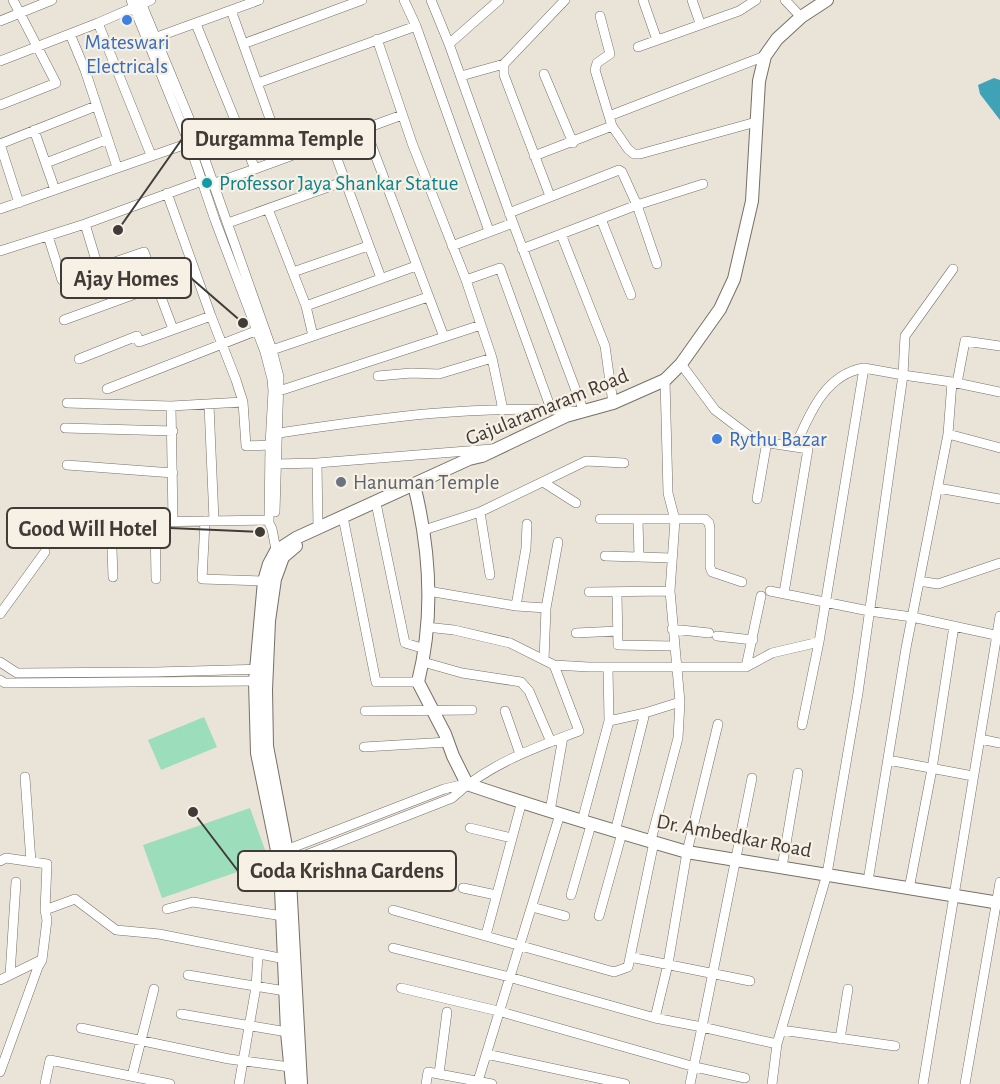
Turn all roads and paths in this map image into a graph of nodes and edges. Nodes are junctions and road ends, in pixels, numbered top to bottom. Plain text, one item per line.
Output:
1 (13, 0) edge
2 (52, 0) edge
3 (260, 0) edge
4 (362, 0) edge
5 (404, 0) edge
6 (431, 0) edge
7 (499, 0) edge
8 (565, 0) edge
9 (643, 0) edge
10 (692, 0) edge
11 (756, 0) edge
12 (785, 0) edge
13 (827, 0) edge
14 (139, 2) edge
15 (231, 10) junction
16 (18, 12) junction
17 (600, 16) dead end
18 (801, 17) junction
19 (0, 21) edge
20 (98, 23) junction
21 (700, 23) junction
22 (196, 24) junction
23 (416, 26) junction
24 (70, 34) junction
25 (156, 37) junction
26 (377, 39) junction
27 (657, 40) junction
28 (243, 44) junction
29 (450, 44) junction
30 (37, 45) junction
31 (638, 46) dead end
32 (765, 56) junction
33 (0, 60) edge
34 (504, 64) junction
35 (544, 74) dead end
36 (461, 76) junction
37 (258, 83) junction
38 (0, 105) edge
39 (96, 106) junction
40 (402, 115) junction
41 (609, 116) junction
42 (756, 122) junction
43 (612, 126) junction
44 (365, 128) junction
45 (34, 130) junction
46 (108, 139) junction
47 (330, 140) junction
48 (0, 143) edge
49 (189, 143) junction
50 (573, 143) junction
51 (151, 155) junction
52 (534, 156) junction
53 (284, 158) junction
54 (46, 163) junction
55 (117, 167) junction
56 (255, 169) junction
57 (345, 181) junction
58 (206, 184) junction
59 (703, 184) dead end
60 (55, 190) junction
61 (167, 193) junction
62 (550, 196) junction
63 (19, 203) junction
64 (637, 206) junction
65 (0, 208) edge
66 (268, 209) junction
67 (509, 213) junction
68 (601, 219) junction
69 (228, 223) junction
70 (513, 223) junction
71 (85, 224) junction
72 (489, 231) junction
73 (561, 234) junction
74 (48, 236) junction
75 (368, 246) junction
76 (452, 246) junction
77 (522, 249) junction
78 (0, 251) edge
79 (657, 264) dead end
80 (416, 266) junction
81 (99, 267) junction
82 (953, 269) dead end
83 (294, 272) junction
84 (381, 278) junction
85 (466, 280) junction
86 (157, 286) junction
87 (631, 295) dead end
88 (428, 297) junction
89 (306, 306) junction
90 (211, 316) junction
91 (64, 320) dead end
92 (481, 325) junction
93 (173, 329) junction
94 (258, 330) junction
95 (313, 336) junction
96 (444, 337) junction
97 (222, 345) junction
98 (1000, 346) edge
99 (272, 350) junction
100 (492, 358) junction
101 (79, 359) dead end
102 (681, 364) junction
103 (864, 368) junction
104 (903, 375) junction
105 (378, 376) dead end
106 (665, 380) junction
107 (955, 383) junction
108 (107, 389) dead end
109 (279, 391) junction
110 (1000, 392) edge
111 (243, 402) junction
112 (614, 403) junction
113 (67, 404) dead end
114 (209, 405) junction
115 (171, 406) junction
116 (551, 409) junction
117 (502, 410) junction
118 (584, 412) junction
119 (65, 428) dead end
120 (172, 431) junction
121 (279, 433) junction
122 (948, 434) junction
123 (767, 441) junction
124 (270, 445) junction
125 (795, 447) junction
126 (1000, 448) edge
127 (495, 449) junction
128 (317, 463) junction
129 (624, 463) dead end
130 (277, 464) junction
131 (67, 465) dead end
132 (173, 473) junction
133 (543, 482) junction
134 (938, 488) junction
135 (415, 489) junction
136 (757, 499) dead end
137 (1000, 499) edge
138 (576, 503) dead end
139 (377, 508) junction
140 (480, 512) junction
141 (600, 519) dead end
142 (173, 520) junction
143 (209, 520) junction
144 (638, 520) junction
145 (675, 520) junction
146 (155, 521) junction
147 (111, 522) junction
148 (344, 522) junction
149 (84, 523) dead end
150 (271, 524) junction
151 (527, 524) dead end
152 (318, 528) junction
153 (424, 530) junction
154 (558, 542) dead end
155 (276, 551) junction
156 (45, 552) dead end
157 (604, 556) dead end
158 (639, 557) junction
159 (672, 558) junction
160 (1000, 562) edge
161 (278, 566) junction
162 (490, 575) dead end
163 (112, 577) dead end
164 (156, 579) dead end
165 (264, 580) junction
166 (919, 581) junction
167 (742, 582) dead end
168 (428, 591) junction
169 (670, 591) junction
170 (770, 591) dead end
171 (589, 592) dead end
172 (616, 592) junction
173 (784, 593) junction
174 (761, 596) dead end
175 (825, 601) junction
176 (516, 606) junction
177 (546, 608) junction
178 (869, 611) junction
179 (0, 614) edge
180 (1000, 616) edge
181 (912, 617) junction
182 (954, 626) junction
183 (426, 627) junction
184 (672, 628) junction
185 (618, 631) junction
186 (576, 633) dead end
187 (998, 636) edge
188 (753, 640) junction
189 (819, 642) junction
190 (674, 645) junction
191 (424, 656) junction
192 (0, 662) edge
193 (549, 663) junction
194 (746, 667) junction
195 (608, 668) junction
196 (677, 669) junction
197 (261, 675) junction
198 (0, 680) edge
199 (417, 682) junction
200 (989, 685) junction
201 (1000, 688) edge
202 (680, 702) junction
203 (472, 710) dead end
204 (365, 711) dead end
205 (434, 711) junction
206 (505, 711) dead end
207 (645, 713) junction
208 (609, 721) junction
209 (718, 724) dead end
210 (802, 725) dead end
211 (563, 737) junction
212 (980, 739) junction
213 (448, 742) junction
214 (551, 742) junction
215 (1000, 743) edge
216 (364, 747) dead end
217 (520, 754) junction
218 (888, 760) junction
219 (932, 769) junction
220 (798, 773) dead end
221 (973, 776) junction
222 (25, 777) dead end
223 (752, 778) dead end
224 (467, 784) junction
225 (522, 801) junction
226 (555, 813) junction
227 (586, 823) junction
228 (470, 828) dead end
229 (619, 833) junction
230 (512, 838) junction
231 (652, 841) junction
232 (687, 852) junction
233 (283, 857) junction
234 (736, 859) junction
235 (0, 861) edge
236 (31, 862) junction
237 (782, 867) junction
238 (827, 874) junction
239 (868, 881) junction
240 (16, 882) dead end
241 (1000, 882) edge
242 (463, 888) dead end
243 (909, 889) junction
244 (496, 895) junction
245 (572, 895) dead end
246 (955, 896) junction
247 (998, 902) edge
248 (532, 907) junction
249 (167, 909) dead end
250 (45, 910) junction
251 (393, 910) dead end
252 (283, 916) junction
253 (565, 916) dead end
254 (599, 916) dead end
255 (486, 935) junction
256 (521, 944) junction
257 (393, 948) dead end
258 (258, 954) junction
259 (630, 957) junction
260 (285, 959) junction
261 (42, 960) junction
262 (668, 964) junction
263 (713, 974) junction
264 (10, 975) junction
265 (188, 975) dead end
266 (509, 977) junction
267 (0, 980) edge
268 (750, 981) dead end
269 (256, 987) junction
270 (401, 988) dead end
271 (154, 989) dead end
272 (848, 989) dead end
273 (285, 991) junction
274 (498, 1011) junction
275 (447, 1012) dead end
276 (181, 1014) dead end
277 (655, 1018) junction
278 (250, 1025) junction
279 (702, 1027) junction
280 (81, 1028) dead end
281 (781, 1030) junction
282 (287, 1032) junction
283 (840, 1039) junction
284 (141, 1040) junction
285 (777, 1044) junction
286 (895, 1046) dead end
287 (3, 1049) edge
288 (486, 1054) junction
289 (243, 1061) junction
290 (290, 1067) junction
291 (694, 1067) junction
292 (0, 1072) edge
293 (439, 1074) junction
294 (130, 1078) edge
295 (745, 1078) dead end
296 (478, 1081) junction
297 (45, 1084) edge
298 (170, 1084) edge
299 (239, 1084) edge
300 (292, 1084) edge
301 (300, 1084) edge
302 (426, 1084) edge
303 (492, 1084) edge
304 (625, 1084) edge
305 (690, 1084) edge
306 (772, 1084) edge
307 (923, 1084) edge
308 (965, 1084) edge

1 - 16 street
2 - 16 street
3 - 15 street
4 - 28 street
5 - 23 street
6 - 29 street
7 - 29 street
8 - 34 street
9 - 27 street
10 - 21 street
11 - 21 street
12 - 18 street
13 - 18 main road, Gajularamaram Road
14 - 20 street
14 - 25 street
14 - 49 street
15 - 22 street
15 - 28 street
16 - 19 street
16 - 30 street
17 - 41 street
18 - 32 main road, Gajularamaram Road
20 - 24 street
20 - 51 street
21 - 27 street
22 - 25 street
22 - 56 street
23 - 26 street
23 - 72 street
24 - 30 street
24 - 39 street
25 - 58 street
26 - 37 street
26 - 40 street
27 - 31 street
28 - 37 street
29 - 36 street
30 - 33 street
30 - 38 street
32 - 41 street
32 - 42 main road, Gajularamaram Road
34 - 36 street
34 - 52 street
35 - 50 street
36 - 67 street
37 - 53 street
39 - 45 street
39 - 46 street
40 - 44 street
40 - 76 street
41 - 43 street
42 - 43 street
42 - 102 main road, Gajularamaram Road
43 - 50 street
44 - 47 street
44 - 80 street
45 - 48 street
45 - 54 street
46 - 54 street
46 - 55 street
47 - 53 street
47 - 57 street
48 - 63 street
49 - 51 street
49 - 58 street
50 - 52 street
51 - 55 street
52 - 62 street
53 - 56 street
54 - 60 street
55 - 60 street
56 - 58 street
57 - 66 street
57 - 75 street
58 - 61 street
58 - 69 street
58 - 94 street
59 - 64 street
60 - 63 street
61 - 71 street
61 - 90 street
62 - 64 street
62 - 67 street
63 - 65 street
64 - 68 street
64 - 79 street
66 - 69 street
66 - 83 street
67 - 70 street
68 - 73 street
68 - 87 street
69 - 99 street
70 - 72 street
70 - 77 street
71 - 74 street
71 - 81 street
72 - 76 street
73 - 77 street
73 - 112 street
74 - 78 street
74 - 81 street
75 - 83 street
75 - 84 street
76 - 85 street
77 - 118 street
80 - 84 street
80 - 88 street
81 - 86 street
82 - 104 street
83 - 89 street
84 - 89 street
85 - 92 street
85 - 116 street
86 - 91 street
86 - 93 street
88 - 95 street
88 - 96 street
89 - 95 street
90 - 93 street
90 - 97 street
92 - 96 street
92 - 100 street
93 - 101 street
94 - 97 street
94 - 124 street
95 - 99 street
96 - 109 street
97 - 108 street
97 - 111 street
98 - 107 street
99 - 109 street
100 - 105 street
100 - 117 street
102 - 106 main road, Gajularamaram Road
102 - 123 street
103 - 104 street
103 - 125 street
103 - 175 street
104 - 107 street
104 - 178 street
106 - 112 main road, Gajularamaram Road
106 - 145 street
107 - 110 street
107 - 122 street
109 - 121 street
111 - 114 street
111 - 124 street
112 - 118 main road, Gajularamaram Road
113 - 115 street
114 - 115 street
114 - 143 street
115 - 120 street
116 - 117 street
116 - 118 street
117 - 121 street
118 - 127 main road, Gajularamaram Road
119 - 120 street
120 - 132 street
121 - 130 street
122 - 126 street
122 - 134 street
123 - 125 street
123 - 136 street
124 - 150 street
125 - 173 street
127 - 128 street
127 - 135 main road, Gajularamaram Road
128 - 130 street
128 - 152 street
129 - 133 street
130 - 150 street
131 - 132 street
132 - 142 street
133 - 138 street
133 - 140 street
134 - 137 street
134 - 166 street
135 - 139 main road
135 - 152 main road, Gajularamaram Road
135 - 153 main road
139 - 148 main road
139 - 191 street
140 - 153 street
140 - 162 street
141 - 144 street
142 - 143 street
142 - 146 street
143 - 150 street
143 - 165 street
144 - 145 street
144 - 158 street
145 - 159 street
145 - 167 street
146 - 147 street
146 - 164 street
147 - 149 street
147 - 163 street
148 - 161 main road
148 - 199 street
150 - 155 street
151 - 176 street
152 - 155 main road, Gajularamaram Road
153 - 168 main road
154 - 177 street
155 - 161 street
155 - 165 main road
156 - 179 street
157 - 158 street
158 - 159 street
159 - 169 street
160 - 166 street
161 - 197 main road
165 - 197 main road
166 - 181 street
168 - 176 street
168 - 183 main road
169 - 172 street
169 - 184 street
170 - 173 street
171 - 172 street
172 - 185 street
173 - 175 street
174 - 188 street
175 - 178 street
175 - 189 street
176 - 177 street
177 - 193 street
178 - 181 street
178 - 238 street
180 - 187 street
181 - 182 street
181 - 218 street
182 - 187 street
182 - 219 street
183 - 191 main road
183 - 193 street
184 - 188 street
184 - 190 street
185 - 186 street
185 - 190 street
187 - 200 street
188 - 194 street
189 - 194 street
189 - 210 street
190 - 196 street
191 - 199 main road
191 - 214 street
192 - 197 street
193 - 195 street
193 - 211 street
194 - 196 street
195 - 196 street
195 - 208 street
196 - 202 street
197 - 198 street
197 - 233 main road
199 - 205 main road
200 - 201 street
200 - 212 street
202 - 207 street
202 - 231 street
203 - 205 street
204 - 205 street
205 - 213 main road
206 - 217 street
207 - 208 street
207 - 229 street
208 - 227 street
209 - 232 street
211 - 214 street
211 - 226 street
212 - 215 street
212 - 221 street
213 - 216 street
213 - 224 main road
214 - 217 street
217 - 224 street
218 - 219 street
218 - 239 street
219 - 221 street
219 - 243 street
220 - 237 street
221 - 246 street
222 - 236 street
223 - 234 street
224 - 225 main road, Dr. Ambedkar Road
224 - 233 street
225 - 226 main road, Dr. Ambedkar Road
225 - 230 street
226 - 227 main road, Dr. Ambedkar Road
226 - 248 street
227 - 229 main road, Dr. Ambedkar Road
227 - 245 street
228 - 230 street
229 - 231 main road, Dr. Ambedkar Road
229 - 254 street
230 - 244 street
231 - 232 main road, Dr. Ambedkar Road
231 - 259 street
232 - 234 main road, Dr. Ambedkar Road
232 - 262 street
233 - 252 main road
233 - 301 main road
234 - 237 main road, Dr. Ambedkar Road
234 - 263 street
235 - 236 street
236 - 250 street
237 - 238 main road, Dr. Ambedkar Road
238 - 239 main road, Dr. Ambedkar Road
238 - 281 street
239 - 243 main road, Dr. Ambedkar Road
240 - 264 street
241 - 247 street
242 - 244 street
243 - 246 main road, Dr. Ambedkar Road
244 - 255 street
246 - 247 main road, Dr. Ambedkar Road
246 - 307 street
247 - 308 street
248 - 253 street
248 - 256 street
249 - 252 street
250 - 258 street
250 - 261 street
251 - 255 street
252 - 260 main road
255 - 256 street
256 - 259 street
256 - 266 street
257 - 266 street
258 - 260 street
258 - 269 street
259 - 262 street
260 - 273 main road
261 - 264 street
261 - 287 street
262 - 263 street
262 - 277 street
263 - 268 street
263 - 279 street
264 - 267 street
265 - 269 street
266 - 274 street
266 - 277 street
269 - 273 street
269 - 278 street
270 - 274 street
271 - 284 street
272 - 283 street
273 - 282 main road
274 - 288 street
274 - 291 street
275 - 293 street
276 - 278 street
277 - 279 street
278 - 282 street
278 - 289 street
279 - 285 street
279 - 291 street
280 - 284 street
281 - 283 street
281 - 285 street
282 - 290 main road
283 - 286 street
284 - 289 street
284 - 294 street
285 - 306 street
287 - 292 street
288 - 296 street
288 - 304 street
289 - 290 street
289 - 299 street
290 - 300 main road
291 - 295 street
291 - 305 street
293 - 296 street
293 - 302 street
294 - 297 street
294 - 298 street
296 - 303 street

